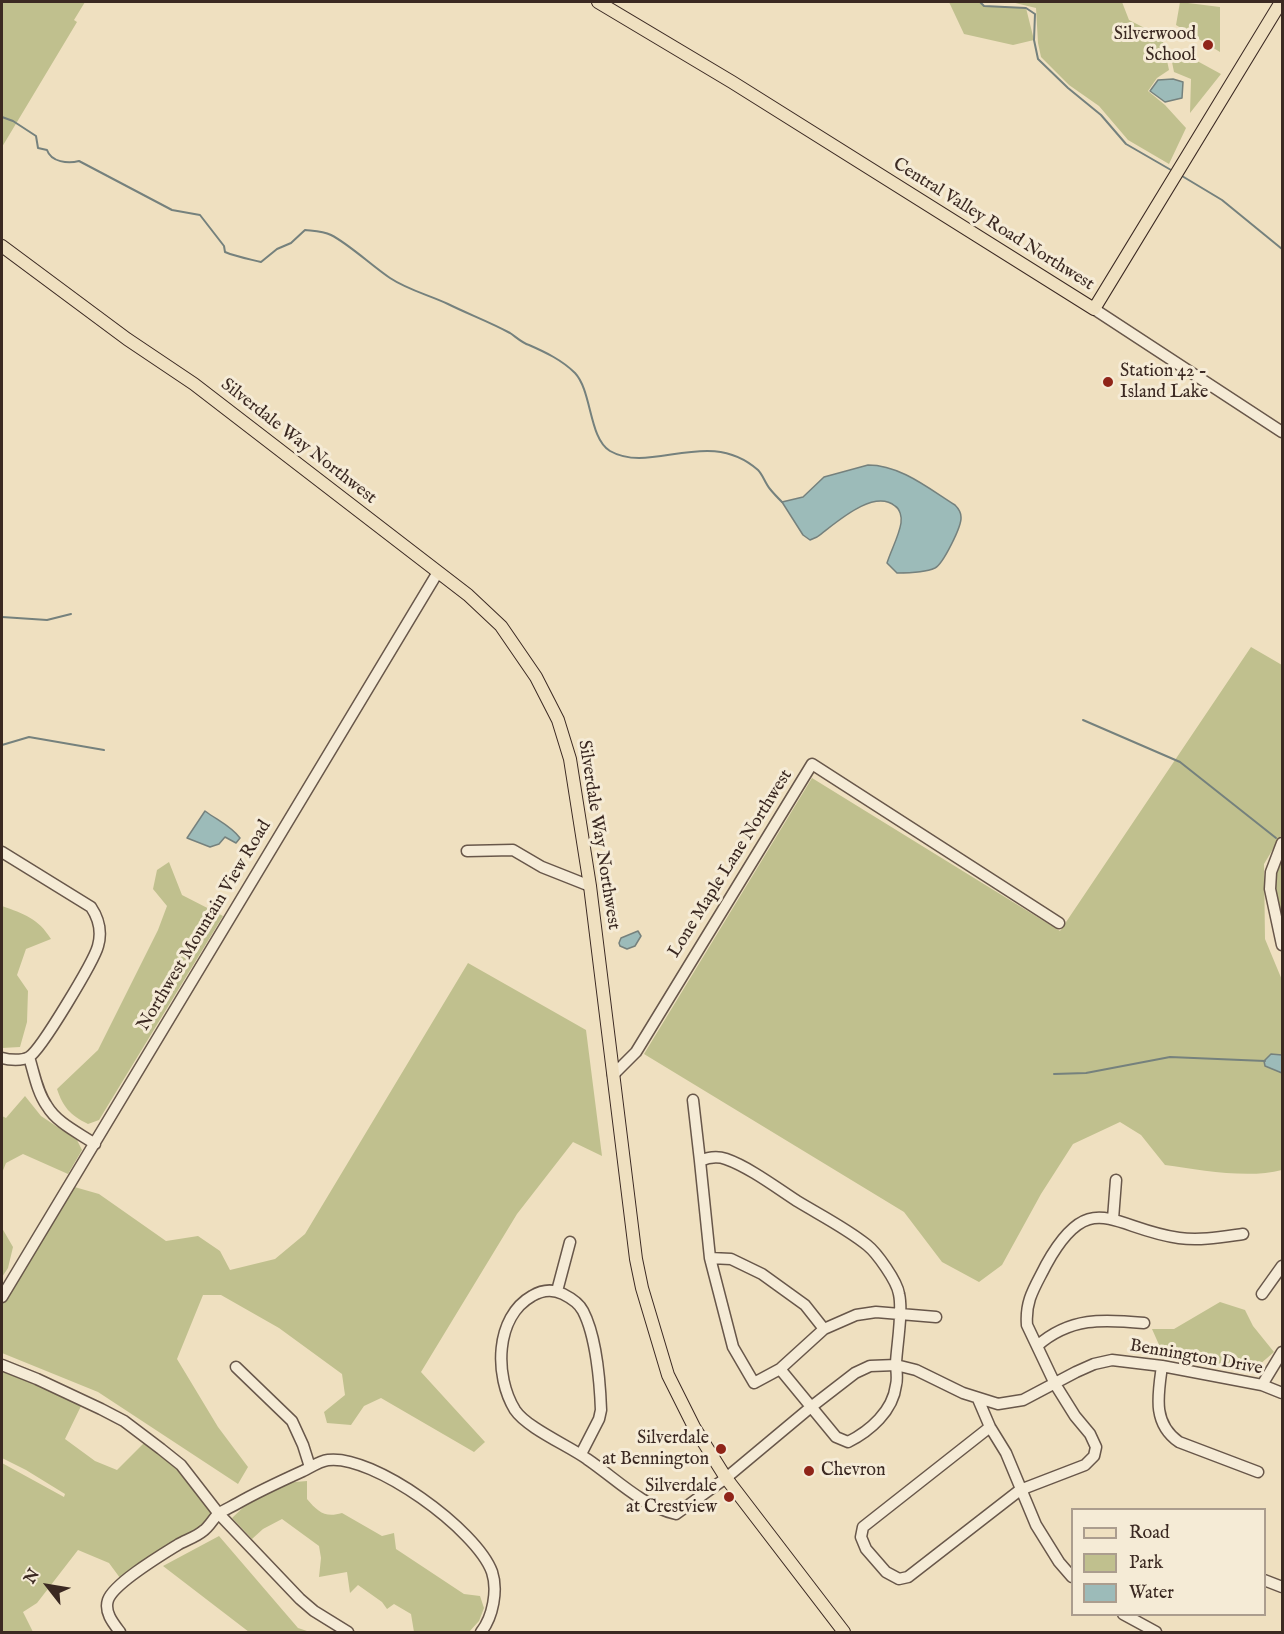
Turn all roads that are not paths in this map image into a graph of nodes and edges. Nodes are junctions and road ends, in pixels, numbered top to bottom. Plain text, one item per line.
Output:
1 (598, 2) edge
2 (1281, 2) edge
3 (2, 246) edge
4 (1094, 309) junction
5 (1282, 432) edge
6 (438, 572) junction
7 (1282, 843) edge
8 (467, 851) dead end
9 (2, 852) edge
10 (590, 886) junction
11 (1059, 923) dead end
12 (1282, 945) edge
13 (29, 1057) junction
14 (2, 1058) edge
15 (613, 1075) junction
16 (693, 1100) dead end
17 (95, 1144) junction
18 (700, 1161) junction
19 (1116, 1180) dead end
20 (1113, 1219) junction
21 (1243, 1234) dead end
22 (570, 1242) dead end
23 (710, 1258) junction
24 (1282, 1266) edge
25 (557, 1291) junction
26 (1262, 1294) dead end
27 (2, 1297) edge
28 (899, 1314) junction
29 (936, 1317) dead end
30 (1144, 1323) dead end
31 (824, 1329) junction
32 (1037, 1346) junction
33 (1282, 1352) edge
34 (2, 1365) edge
35 (896, 1365) junction
36 (1162, 1366) junction
37 (236, 1367) dead end
38 (780, 1369) junction
39 (1055, 1384) junction
40 (1262, 1385) junction
41 (1282, 1393) edge
42 (978, 1399) junction
43 (811, 1407) junction
44 (990, 1427) junction
45 (581, 1454) junction
46 (310, 1467) junction
47 (1258, 1472) dead end
48 (726, 1478) junction
49 (1020, 1490) junction
50 (219, 1514) junction
51 (1071, 1575) edge
52 (1266, 1581) edge
53 (1282, 1587) edge
54 (1127, 1616) edge
55 (120, 1632) edge
56 (348, 1632) edge
57 (482, 1632) edge
58 (844, 1632) edge
59 (1156, 1632) edge

1 - 4 main road, Central Valley Road Northwest
2 - 4 main road, Central Valley Road Northwest
3 - 6 main road, Silverdale Way Northwest
4 - 5 street
6 - 10 main road, Silverdale Way Northwest
6 - 17 street, Northwest Mountain View Road
7 - 12 street
8 - 10 street
9 - 13 street
10 - 15 main road, Silverdale Way Northwest
11 - 15 street, Lone Maple Lane Northwest
13 - 14 street
13 - 17 street
15 - 48 main road, Silverdale Way Northwest
16 - 18 street
17 - 27 street, Northwest Mountain View Road
18 - 23 street
18 - 28 street
19 - 20 street
20 - 21 street
20 - 32 street
22 - 25 street
23 - 31 street
23 - 38 street
24 - 26 street
25 - 45 street
25 - 45 street
28 - 29 street
28 - 31 street
28 - 35 street
30 - 32 street
31 - 38 street
32 - 39 street
33 - 40 street
34 - 50 street
35 - 42 street, Bennington Drive
35 - 43 street, Bennington Drive
35 - 43 street
36 - 39 street, Bennington Drive
36 - 40 street, Bennington Drive
36 - 47 street
37 - 46 street
38 - 43 street
39 - 42 street, Bennington Drive
39 - 49 street
40 - 41 street, Bennington Drive
42 - 44 street
43 - 48 street, Bennington Drive
44 - 49 street
44 - 49 street
45 - 48 street, Bennington Drive
46 - 50 street
46 - 57 street
48 - 58 main road, Silverdale Way Northwest
49 - 51 street
50 - 55 street
50 - 56 street
52 - 53 street
54 - 59 street

